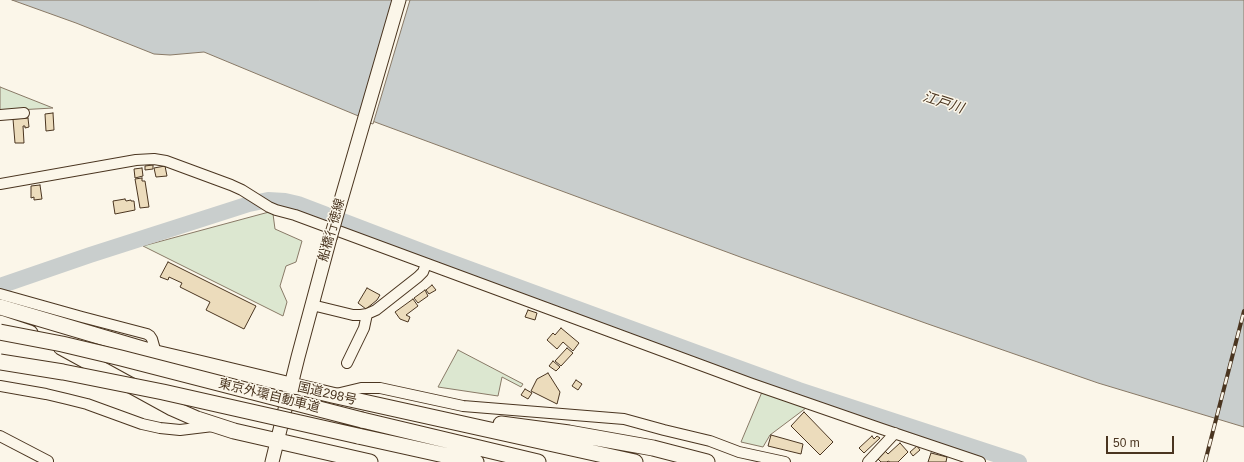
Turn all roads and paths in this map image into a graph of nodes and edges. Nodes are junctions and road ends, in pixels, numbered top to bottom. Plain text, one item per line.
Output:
1 (399, 0) edge
2 (24, 113) dead end
3 (0, 115) edge
4 (0, 184) edge
5 (426, 264) junction
6 (0, 294) edge
7 (312, 305) junction
8 (0, 307) edge
9 (367, 314) junction
10 (0, 323) edge
11 (0, 332) edge
12 (156, 353) junction
13 (0, 362) edge
14 (347, 363) dead end
15 (291, 385) junction
16 (0, 386) edge
17 (332, 395) junction
18 (432, 417) junction
19 (217, 426) junction
20 (895, 433) junction
21 (0, 436) edge
22 (276, 442) junction
23 (47, 462) edge
24 (272, 462) edge
25 (370, 462) edge
26 (476, 462) edge
27 (538, 462) edge
28 (635, 462) edge
29 (707, 462) edge
30 (785, 462) edge
31 (868, 462) edge
32 (980, 462) edge

1 - 7 main road, 船橋行徳線, bridge
2 - 3 street
4 - 5 street
5 - 9 street
5 - 20 street
6 - 12 street
7 - 9 street
7 - 15 main road, 船橋行徳線
8 - 12 highway, 国道298号
9 - 14 street
10 - 19 highway
11 - 27 highway, 東京外環自動車道, bridge
12 - 15 highway, 国道298号
13 - 26 highway, 東京外環自動車道, bridge
15 - 17 highway, 国道298号
15 - 22 main road, 船橋行徳線
16 - 19 street
17 - 18 highway, 国道298号
17 - 30 street
18 - 28 highway, 国道298号
18 - 29 highway
19 - 22 highway
20 - 31 street
20 - 32 street
21 - 23 street
22 - 24 main road, 船橋行徳線
22 - 25 highway

